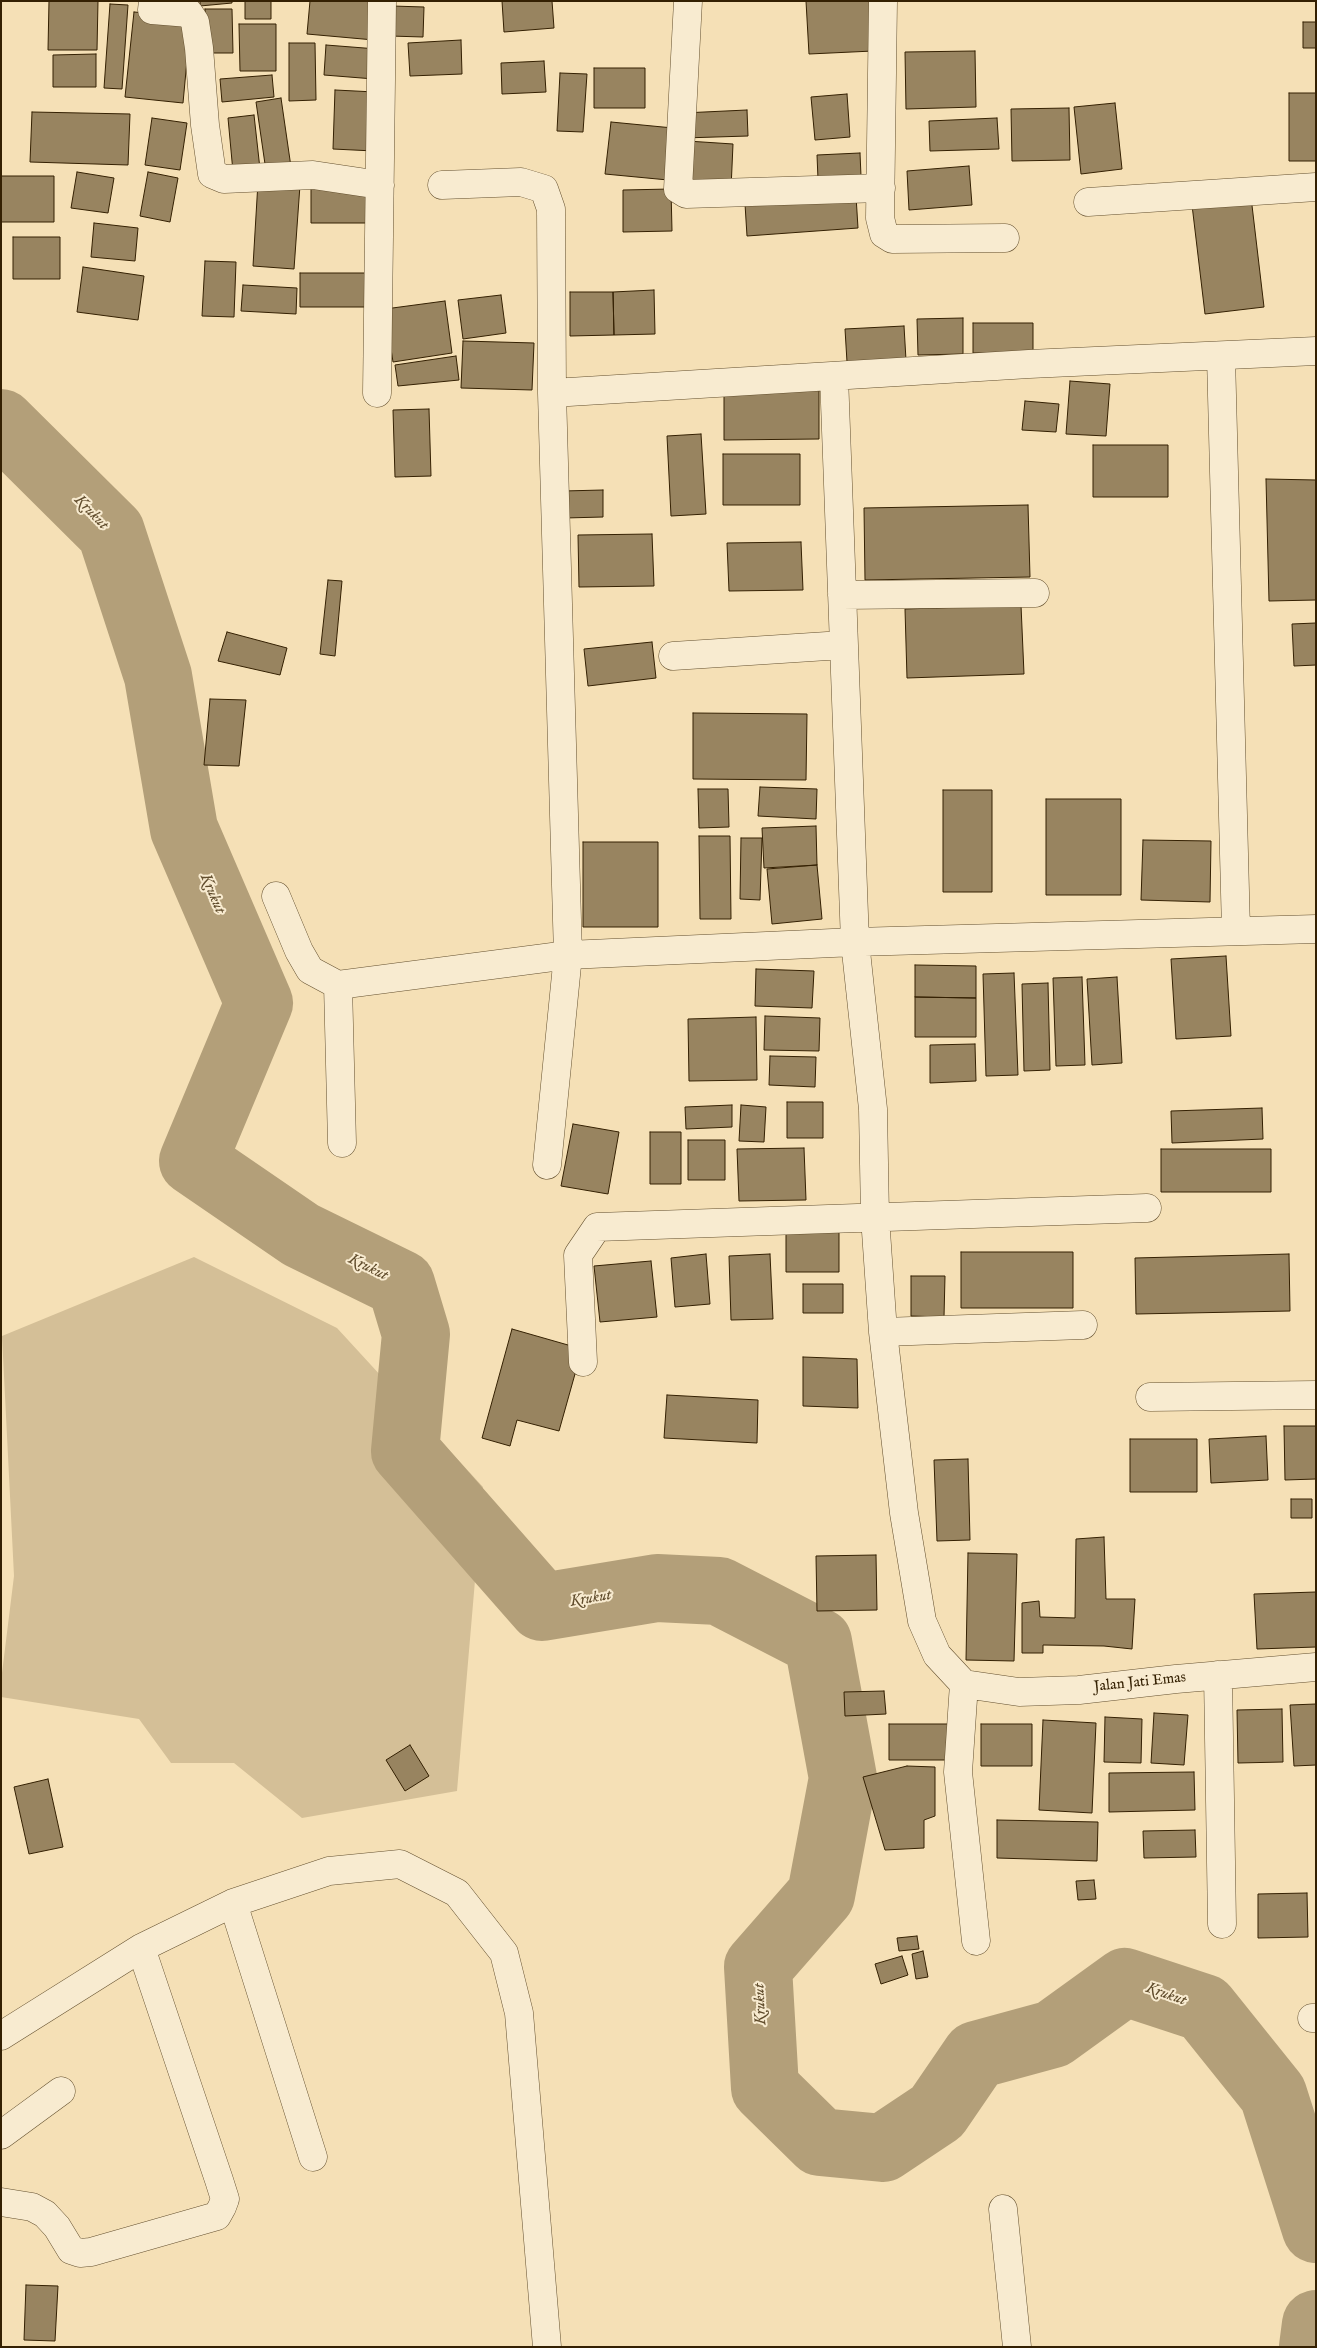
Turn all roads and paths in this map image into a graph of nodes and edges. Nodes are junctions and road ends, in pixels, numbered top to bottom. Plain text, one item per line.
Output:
1 (153, 1) edge
2 (382, 1) edge
3 (688, 1) edge
4 (883, 1) edge
5 (380, 185) junction
6 (442, 186) dead end
7 (1316, 186) edge
8 (881, 188) junction
9 (1088, 202) dead end
10 (1005, 238) dead end
11 (1316, 351) edge
12 (1221, 357) junction
13 (834, 376) junction
14 (377, 393) dead end
15 (552, 393) junction
16 (1035, 593) dead end
17 (842, 595) junction
18 (844, 645) junction
19 (673, 656) dead end
20 (276, 896) dead end
21 (1316, 929) edge
22 (1236, 930) junction
23 (1316, 939) edge
24 (855, 942) junction
25 (568, 955) junction
26 (338, 985) junction
27 (342, 1143) dead end
28 (547, 1164) dead end
29 (1147, 1208) dead end
30 (874, 1217) junction
31 (1083, 1325) dead end
32 (883, 1332) junction
33 (583, 1362) dead end
34 (1316, 1395) edge
35 (1150, 1397) dead end
36 (1316, 1667) edge
37 (1218, 1675) junction
38 (964, 1684) junction
39 (233, 1904) junction
40 (1222, 1924) dead end
41 (976, 1941) dead end
42 (141, 1948) junction
43 (1, 2036) edge
44 (61, 2092) dead end
45 (1, 2135) edge
46 (313, 2157) dead end
47 (1, 2202) edge
48 (1003, 2209) dead end
49 (547, 2347) edge
50 (1018, 2347) edge

1 - 5 street
2 - 5 street
3 - 8 street
4 - 8 street
5 - 14 street
6 - 15 street
7 - 9 street
8 - 10 street
11 - 12 street
12 - 13 street
12 - 22 street
13 - 15 street
13 - 17 street
15 - 25 street
16 - 17 street
17 - 18 street
18 - 19 street
18 - 24 street
20 - 26 street
21 - 22 street
21 - 23 street
22 - 24 street
24 - 25 street
24 - 30 street
25 - 26 street
25 - 28 street
26 - 27 street
29 - 30 street
30 - 32 street
30 - 33 street
31 - 32 street
32 - 38 street
34 - 35 street
36 - 37 street, Jalan Jati Emas
37 - 38 street, Jalan Jati Emas
37 - 40 street
38 - 41 street
39 - 42 street
39 - 46 street
39 - 49 street
42 - 43 street
42 - 47 street
44 - 45 street
48 - 50 street

